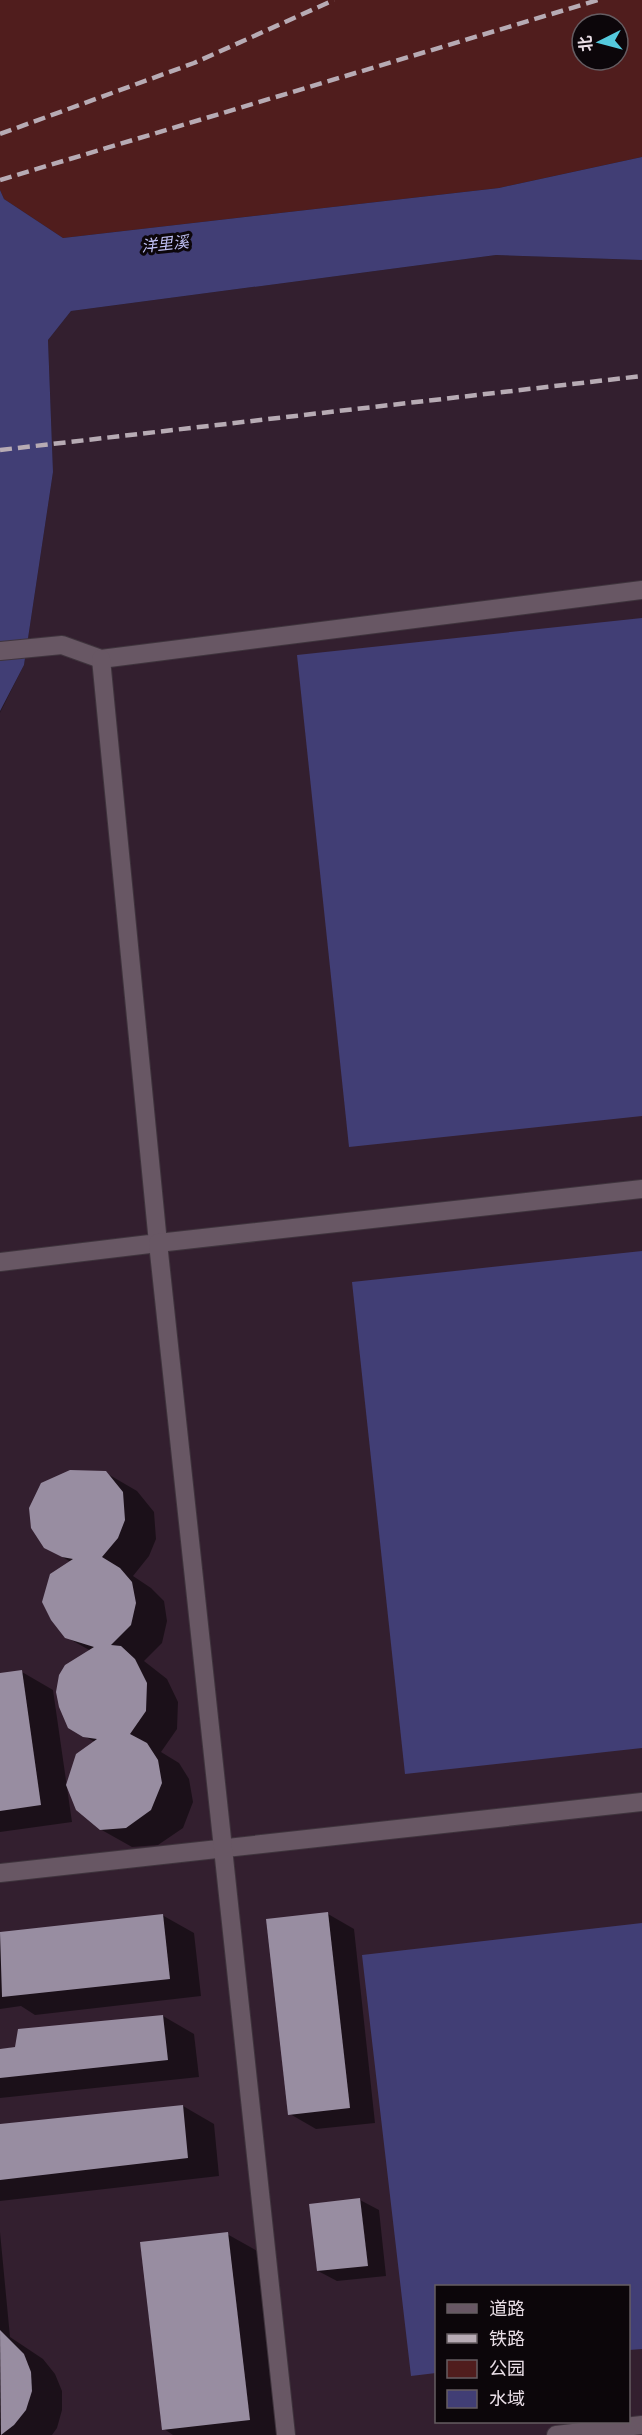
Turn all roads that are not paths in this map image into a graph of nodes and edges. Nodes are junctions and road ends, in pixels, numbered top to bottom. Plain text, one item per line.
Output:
1 (642, 590) edge
2 (0, 651) edge
3 (101, 659) junction
4 (642, 1189) edge
5 (158, 1244) junction
6 (0, 1262) edge
7 (642, 1802) edge
8 (223, 1848) junction
9 (0, 1873) edge
10 (642, 2425) edge
11 (286, 2435) edge
12 (556, 2435) edge

1 - 3 lane
2 - 3 lane
3 - 5 lane
4 - 5 lane
5 - 6 lane
5 - 8 lane
7 - 8 lane
8 - 9 lane
8 - 11 lane
10 - 12 lane

